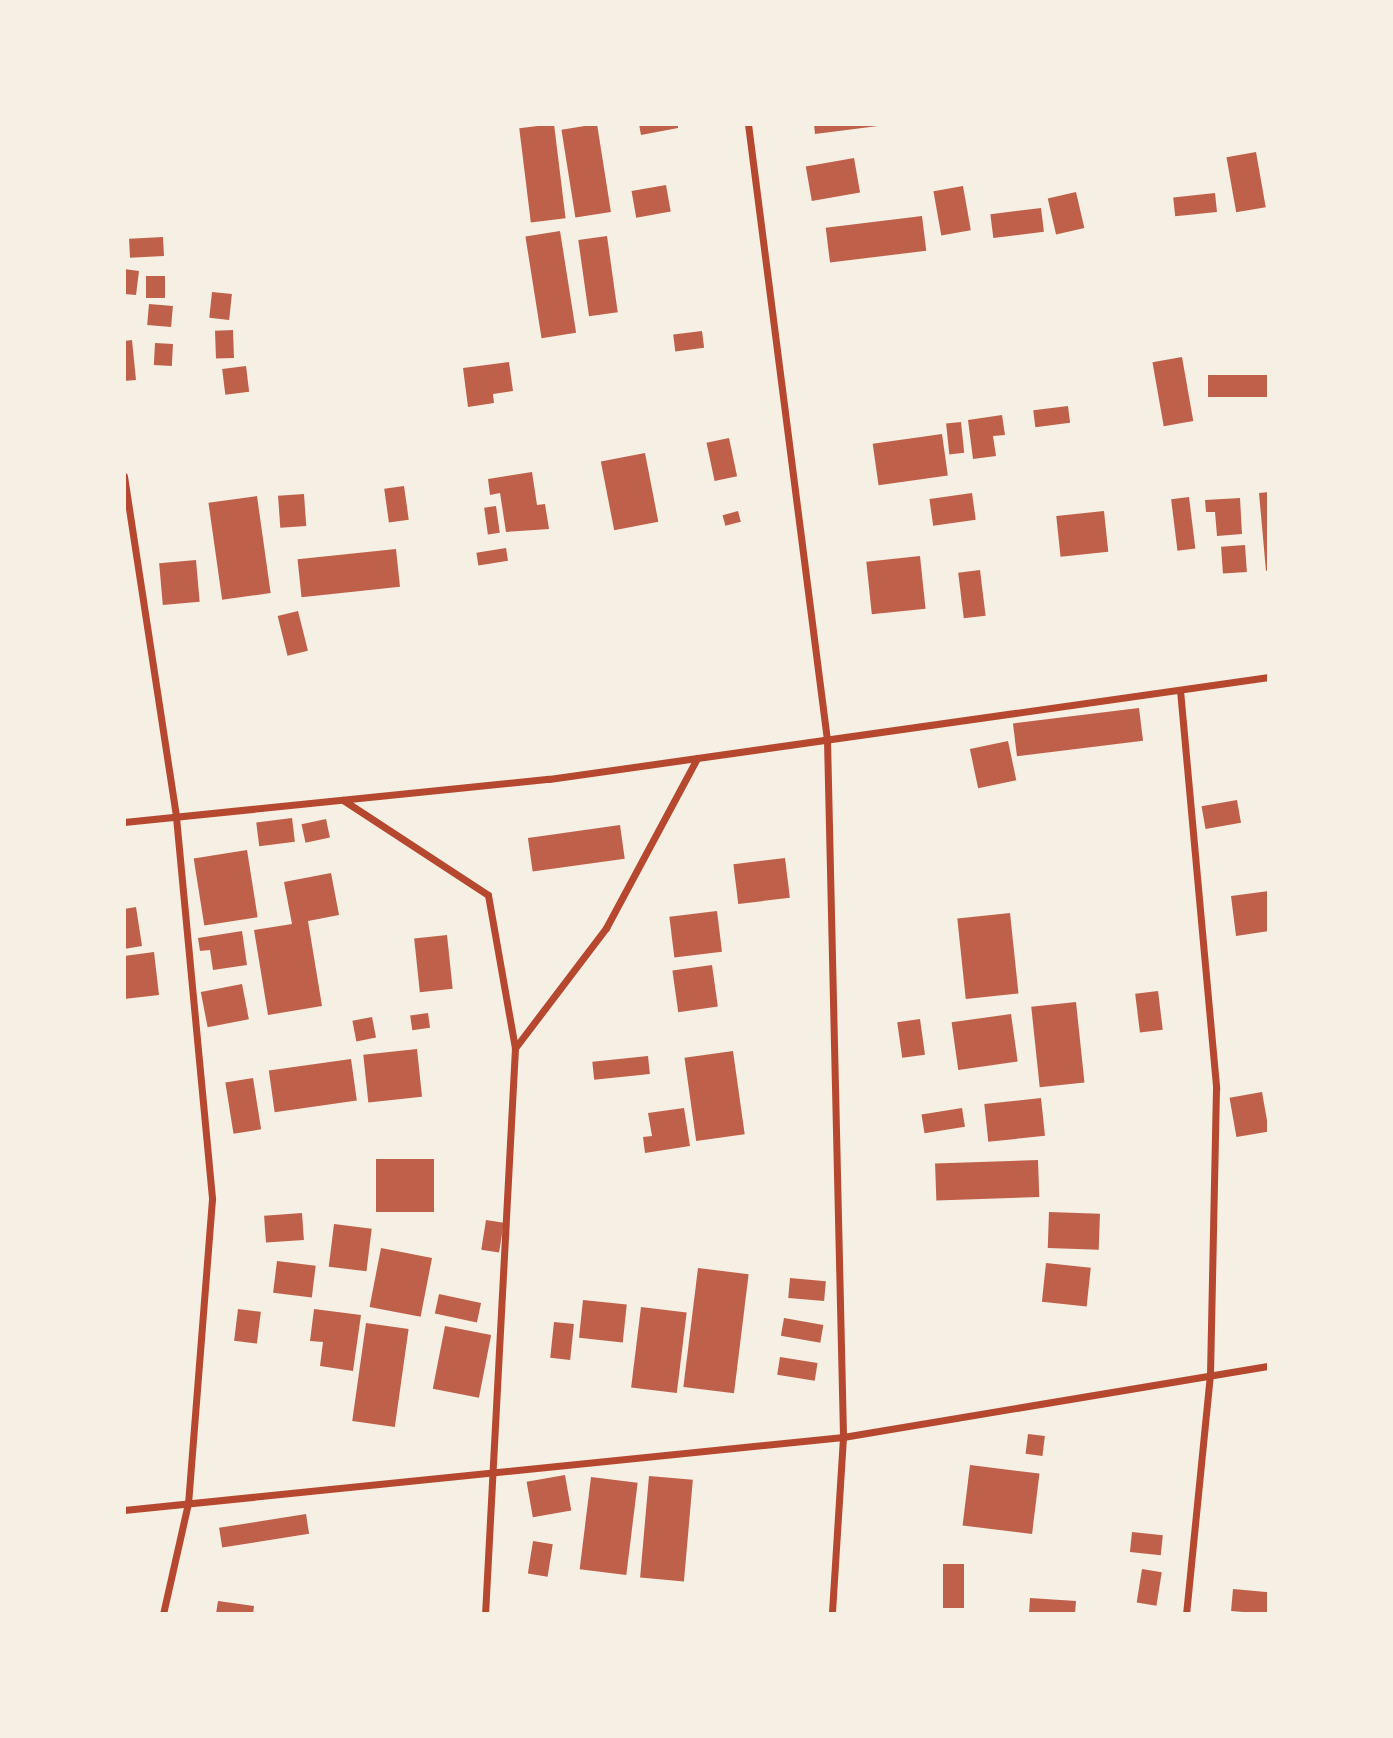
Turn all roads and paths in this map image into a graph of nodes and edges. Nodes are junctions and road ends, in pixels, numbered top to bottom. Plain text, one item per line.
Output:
1 (748, 124) edge
2 (124, 476) edge
3 (1269, 677) edge
4 (1180, 690) junction
5 (827, 740) junction
6 (697, 758) junction
7 (343, 800) junction
8 (176, 817) junction
9 (124, 822) edge
10 (515, 1048) junction
11 (1269, 1366) edge
12 (1210, 1374) junction
13 (843, 1437) junction
14 (494, 1472) junction
15 (188, 1503) junction
16 (124, 1510) edge
17 (163, 1614) edge
18 (485, 1614) edge
19 (831, 1614) edge
20 (1186, 1614) edge

1 - 5 street
2 - 8 street
3 - 4 street
4 - 5 street
4 - 12 street
5 - 6 street
5 - 13 street
6 - 7 street
6 - 10 street
7 - 8 street
7 - 10 street
8 - 9 street
8 - 15 street
10 - 14 street
11 - 12 street
12 - 13 street
12 - 20 street
13 - 14 street
13 - 19 street
14 - 15 street
14 - 18 street
15 - 16 street
15 - 17 street

